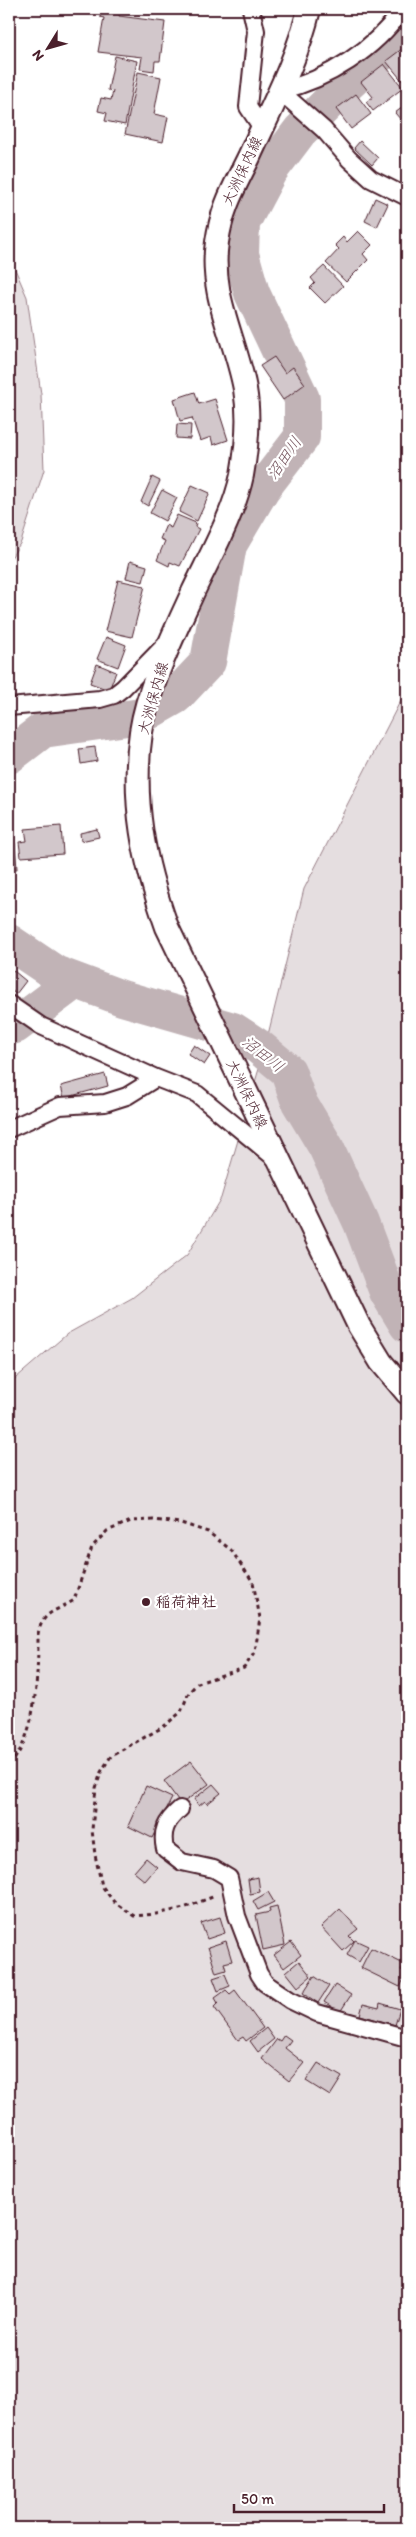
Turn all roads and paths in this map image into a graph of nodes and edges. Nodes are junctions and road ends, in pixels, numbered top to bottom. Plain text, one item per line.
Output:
1 (251, 9) edge
2 (309, 9) edge
3 (403, 9) edge
4 (280, 91) junction
5 (262, 128) junction
6 (407, 197) edge
7 (171, 640) junction
8 (9, 706) edge
9 (9, 1004) edge
10 (156, 1078) junction
11 (9, 1129) edge
12 (280, 1162) junction
13 (407, 1393) edge
14 (9, 1765) edge
15 (180, 1809) dead end
16 (232, 1889) junction
17 (407, 2038) edge

1 - 5 street
2 - 4 main road, 大洲保内線
3 - 4 street
4 - 5 main road, 大洲保内線
4 - 6 street
5 - 7 main road, 大洲保内線
7 - 8 street
7 - 12 main road, 大洲保内線
9 - 10 street
10 - 11 street
10 - 12 street
12 - 13 main road, 大洲保内線
14 - 16 path
15 - 16 street
16 - 17 street

